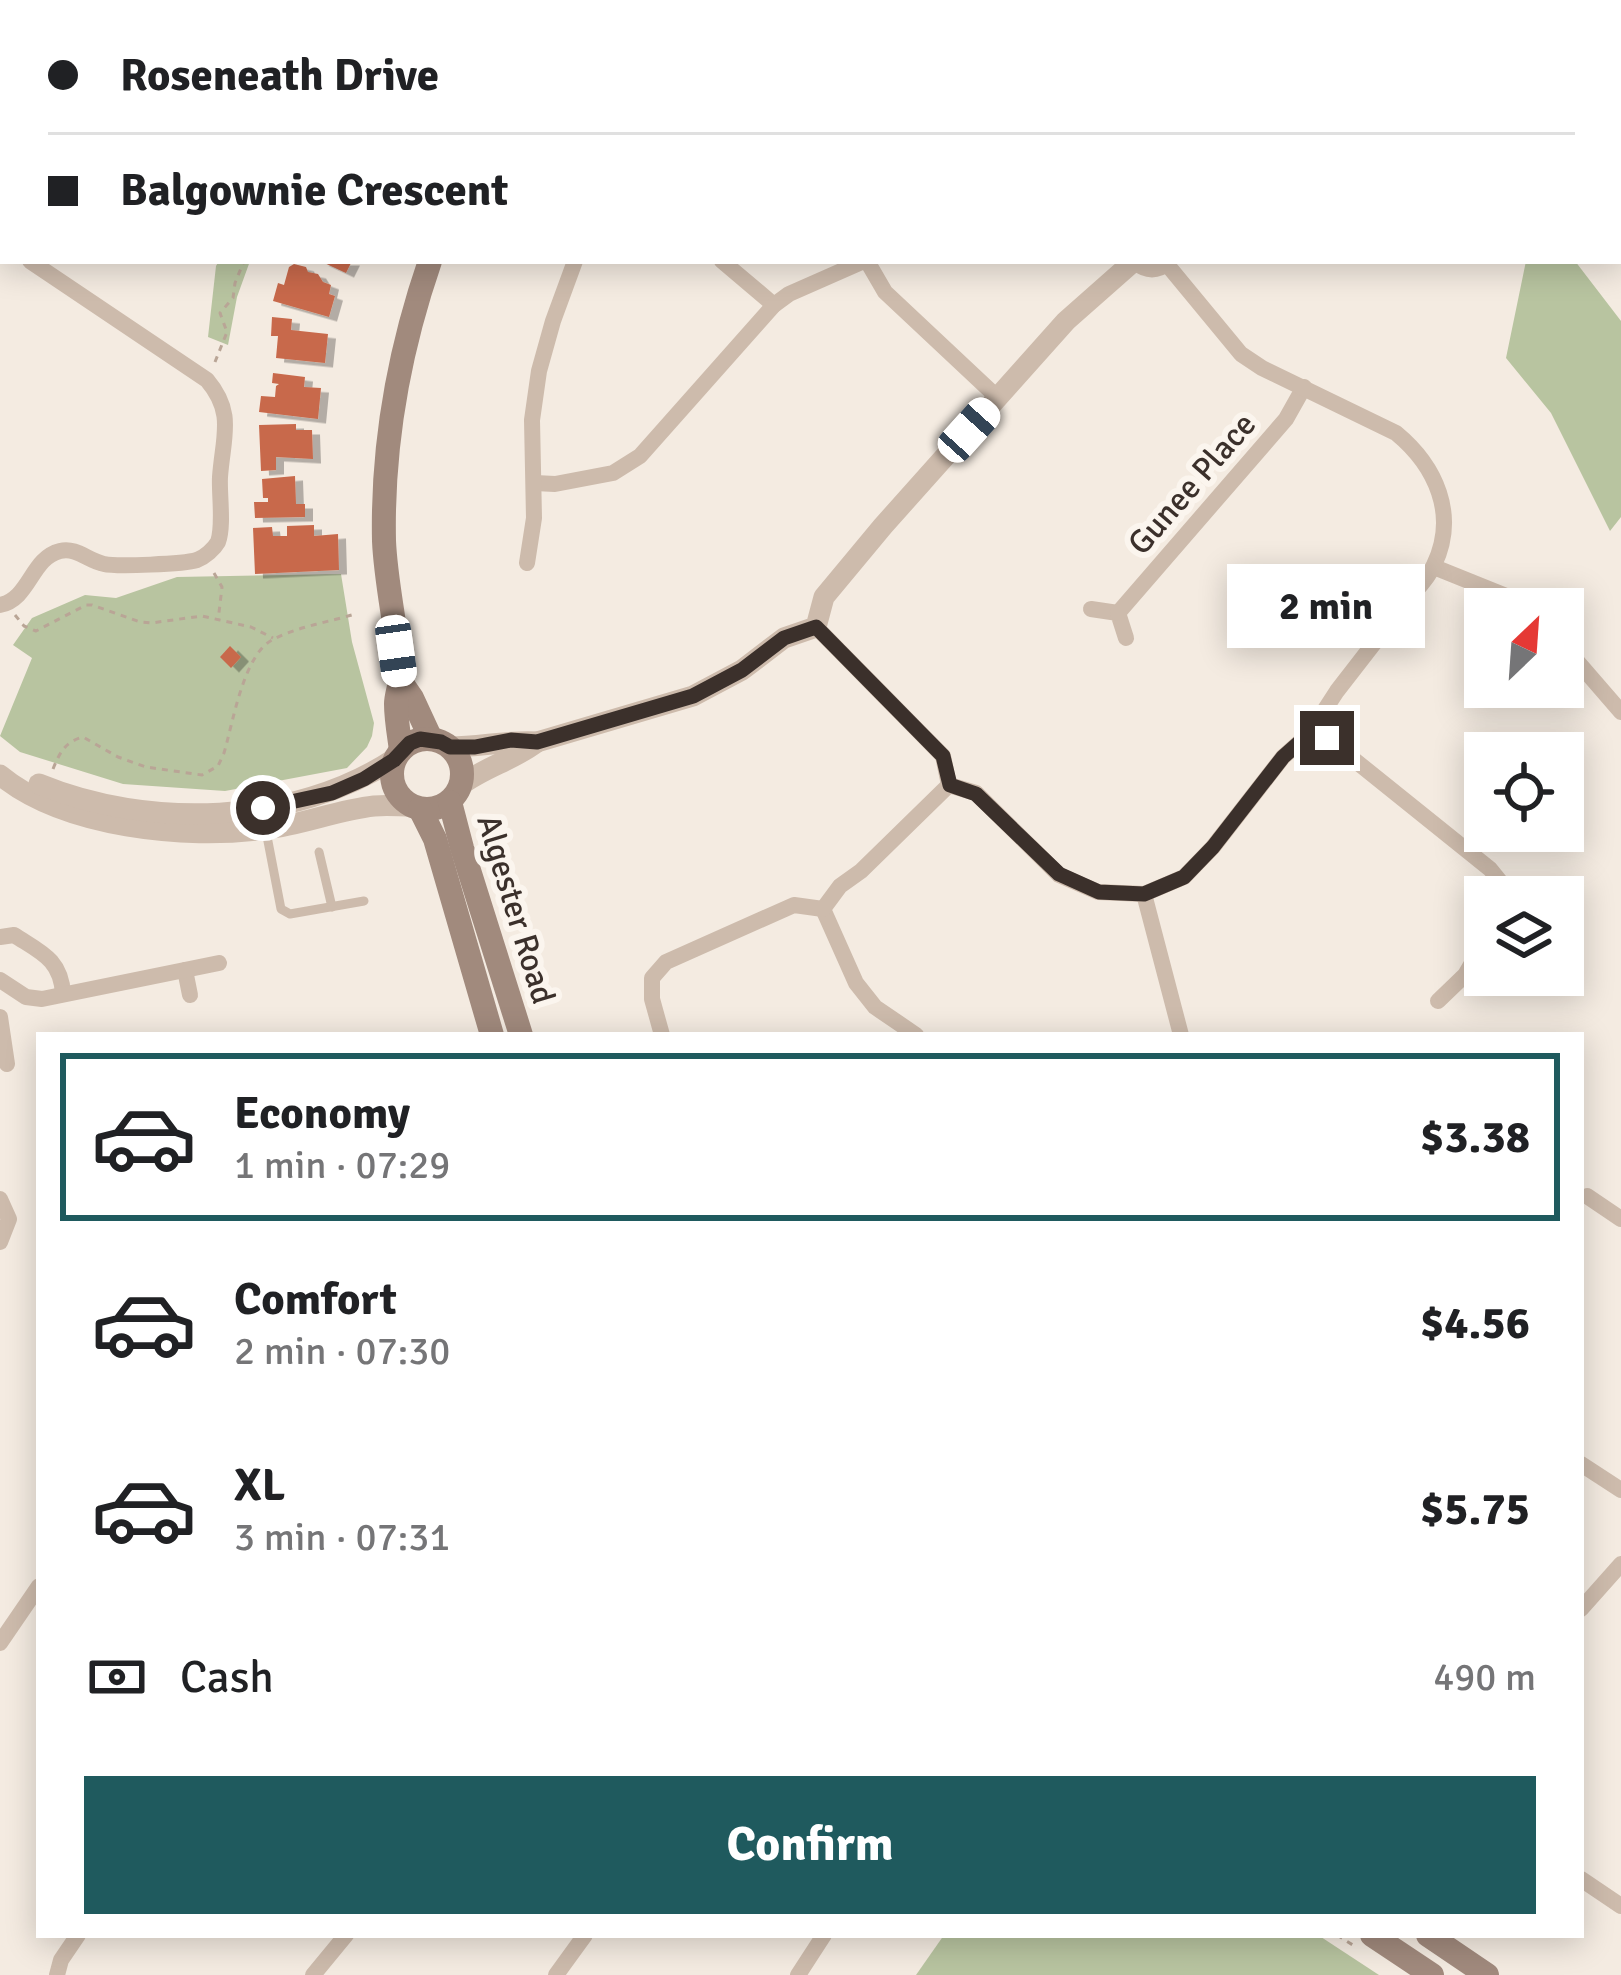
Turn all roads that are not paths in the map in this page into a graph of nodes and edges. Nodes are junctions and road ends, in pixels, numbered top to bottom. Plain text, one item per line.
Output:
1 (34, 264) edge
2 (429, 264) edge
3 (574, 264) edge
4 (726, 264) edge
5 (859, 264) edge
6 (868, 264) edge
7 (1132, 264) edge
8 (1167, 264) edge
9 (774, 304) junction
10 (1304, 387) junction
11 (998, 398) junction
12 (535, 484) junction
13 (526, 563) dead end
14 (1434, 567) junction
15 (1486, 588) edge
16 (4, 604) edge
17 (1090, 609) dead end
18 (1118, 614) junction
19 (816, 627) junction
20 (1126, 638) dead end
21 (1584, 669) edge
22 (400, 682) junction
23 (1621, 712) edge
24 (1327, 738) junction
25 (537, 742) junction
26 (440, 743) junction
27 (397, 755) junction
28 (0, 771) edge
29 (950, 785) junction
30 (456, 793) junction
31 (415, 807) junction
32 (264, 819) junction
33 (319, 852) dead end
34 (1496, 876) edge
35 (1144, 894) junction
36 (364, 901) dead end
37 (332, 907) junction
38 (823, 909) junction
39 (0, 937) edge
40 (219, 963) dead end
41 (185, 970) junction
42 (1464, 976) edge
43 (7, 985) edge
44 (63, 994) junction
45 (190, 995) dead end
46 (1438, 1000) dead end
47 (0, 1015) edge
48 (491, 1032) edge
49 (520, 1032) edge
50 (661, 1032) edge
51 (912, 1032) edge
52 (1180, 1032) edge
53 (7, 1064) dead end
54 (1586, 1196) dead end
55 (0, 1199) edge
56 (1621, 1219) edge
57 (0, 1242) edge
58 (1584, 1466) edge
59 (1621, 1490) edge
60 (1621, 1564) edge
61 (36, 1590) edge
62 (1584, 1606) edge
63 (0, 1643) edge
64 (1584, 1881) edge
65 (1621, 1906) edge
66 (76, 1938) edge
67 (344, 1938) edge
68 (583, 1938) edge
69 (822, 1938) edge
70 (1376, 1938) edge
71 (1432, 1938) edge
72 (57, 1975) edge
73 (313, 1975) edge
74 (556, 1975) edge
75 (798, 1975) edge
76 (1432, 1975) edge
77 (1487, 1975) edge

1 - 16 street
2 - 22 main road
3 - 12 street
4 - 9 street
5 - 9 street
6 - 11 street
7 - 11 street
8 - 10 street
9 - 12 street
10 - 14 street
10 - 18 street, Gunee Place
11 - 19 street
12 - 13 street
14 - 15 street
14 - 24 street
17 - 18 street
18 - 20 street
19 - 25 street
19 - 29 street
21 - 23 street
22 - 26 main road
22 - 27 main road
24 - 34 street
24 - 35 street
25 - 26 street
25 - 30 street
26 - 27 main road
26 - 30 main road
27 - 31 main road
27 - 32 street
28 - 32 street
28 - 32 street
29 - 35 street
29 - 38 street
30 - 31 main road
30 - 49 main road, Algester Road
31 - 32 street
31 - 48 main road, Algester Road
32 - 37 lane
33 - 37 lane
35 - 52 street
36 - 37 lane
38 - 50 street
38 - 51 street
39 - 44 street
40 - 41 street
41 - 44 street
41 - 45 street
42 - 46 street
43 - 44 street
43 - 47 street
47 - 53 street
54 - 56 street
55 - 57 street
58 - 59 street
60 - 62 street
61 - 63 street
64 - 65 street
66 - 72 street
67 - 73 street
68 - 74 street
69 - 75 street
70 - 76 main road
71 - 77 main road

